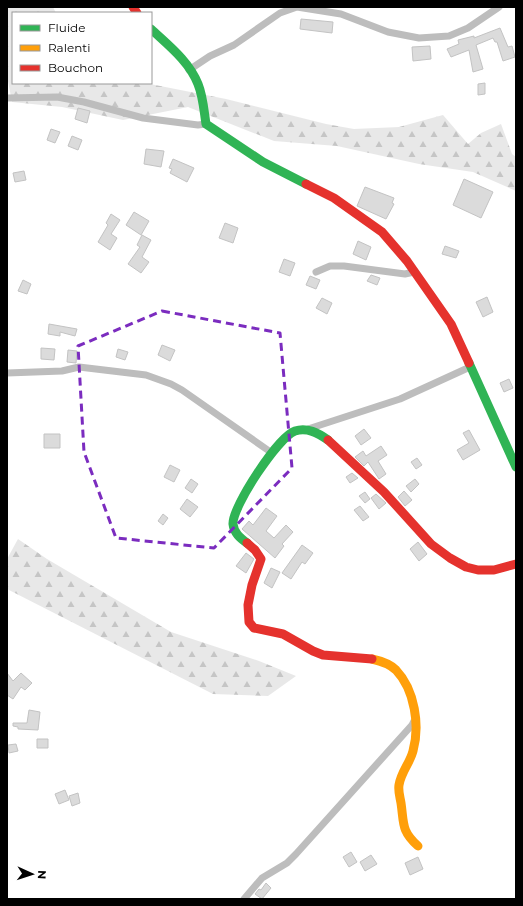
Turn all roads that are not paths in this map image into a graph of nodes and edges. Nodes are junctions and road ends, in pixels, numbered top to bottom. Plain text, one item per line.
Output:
1 (499, 7) edge
2 (325, 9) edge
3 (152, 30) edge
4 (189, 70) junction
5 (7, 98) edge
6 (206, 124) junction
7 (316, 272) dead end
8 (414, 272) junction
9 (470, 366) junction
10 (7, 373) edge
11 (306, 430) junction
12 (272, 453) junction
13 (516, 466) edge
14 (516, 564) edge
15 (415, 718) junction
16 (418, 846) dead end
17 (244, 899) edge

1 - 2 street
2 - 4 street
3 - 4 street
4 - 6 street
5 - 6 street
6 - 8 street
7 - 8 street
8 - 9 street
9 - 11 street
9 - 13 street
10 - 12 street
11 - 12 street
11 - 14 street
12 - 15 street
15 - 16 street
15 - 17 street

